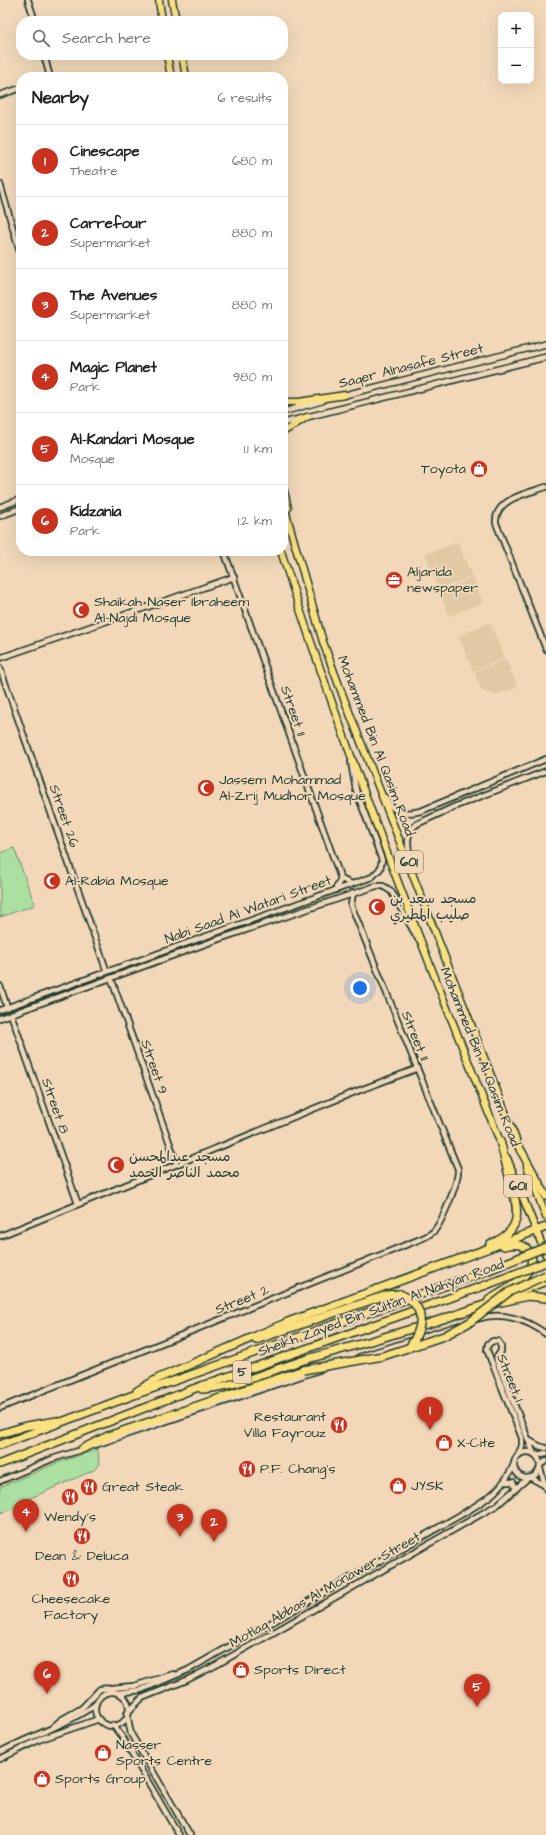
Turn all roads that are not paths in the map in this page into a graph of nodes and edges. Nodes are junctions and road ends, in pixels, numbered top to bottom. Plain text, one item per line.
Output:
1 (28, 0) edge
2 (159, 0) edge
3 (172, 0) edge
4 (33, 16) edge
5 (161, 16) edge
6 (175, 16) edge
7 (45, 60) edge
8 (169, 60) edge
9 (183, 60) edge
10 (49, 72) edge
11 (170, 72) edge
12 (185, 72) edge
13 (16, 90) edge
14 (0, 95) edge
15 (0, 184) edge
16 (16, 239) edge
17 (546, 344) edge
18 (546, 357) edge
19 (345, 395) junction
20 (288, 402) edge
21 (288, 411) edge
22 (307, 417) junction
23 (288, 422) edge
24 (288, 429) edge
25 (546, 486) edge
26 (16, 501) edge
27 (2, 505) edge
28 (16, 510) edge
29 (0, 516) edge
30 (288, 526) edge
31 (226, 556) edge
32 (282, 556) edge
33 (286, 568) junction
34 (234, 577) junction
35 (323, 642) junction
36 (546, 649) edge
37 (0, 658) edge
38 (0, 668) edge
39 (343, 696) junction
40 (348, 746) junction
41 (546, 759) edge
42 (546, 772) edge
43 (421, 811) junction
44 (426, 820) junction
45 (411, 868) junction
46 (341, 879) junction
47 (355, 883) junction
48 (332, 891) junction
49 (360, 891) junction
50 (353, 893) junction
51 (340, 898) junction
52 (333, 900) junction
53 (351, 904) junction
54 (428, 957) junction
55 (107, 972) junction
56 (111, 978) junction
57 (0, 986) edge
58 (66, 987) junction
59 (52, 992) junction
60 (70, 993) junction
61 (53, 999) junction
62 (7, 1007) junction
63 (0, 1010) edge
64 (11, 1014) junction
65 (0, 1018) edge
66 (416, 1069) junction
67 (500, 1141) junction
68 (519, 1147) junction
69 (177, 1164) junction
70 (458, 1176) joint
71 (546, 1196) edge
72 (78, 1204) junction
73 (546, 1217) edge
74 (546, 1227) edge
75 (536, 1231) junction
76 (0, 1236) edge
77 (546, 1247) edge
78 (485, 1250) junction
79 (546, 1254) edge
80 (546, 1262) edge
81 (418, 1274) junction
82 (546, 1275) edge
83 (546, 1281) edge
84 (546, 1298) edge
85 (475, 1308) junction
86 (546, 1334) edge
87 (409, 1348) junction
88 (201, 1360) junction
89 (193, 1389) junction
90 (131, 1396) junction
91 (0, 1408) edge
92 (67, 1420) junction
93 (0, 1434) edge
94 (528, 1440) junction
95 (0, 1445) edge
96 (546, 1448) edge
97 (82, 1449) junction
98 (546, 1453) edge
99 (518, 1455) junction
100 (535, 1455) junction
101 (546, 1461) edge
102 (0, 1464) edge
103 (514, 1464) junction
104 (540, 1466) junction
105 (529, 1478) junction
106 (0, 1481) edge
107 (505, 1482) junction
108 (545, 1488) edge
109 (516, 1489) junction
110 (188, 1670) junction
111 (118, 1693) junction
112 (96, 1704) junction
113 (128, 1713) junction
114 (99, 1720) junction
115 (113, 1725) junction
116 (54, 1726) junction
117 (131, 1734) junction
118 (122, 1736) junction
119 (0, 1752) edge
120 (0, 1759) edge
121 (162, 1785) junction
122 (154, 1792) junction
123 (179, 1835) edge
124 (190, 1835) edge

1 - 4 street
2 - 5 main road
3 - 6 main road
7 - 10 street
8 - 11 main road
9 - 12 main road
13 - 14 street
15 - 16 street
17 - 19 main road, Saqer Alnasafe Street
18 - 22 main road, Saqer Alnasafe Street
19 - 20 main road
19 - 21 main road, Saqer Alnasafe Street
22 - 23 main road, Saqer Alnasafe Street
22 - 24 main road
25 - 36 street
26 - 27 main road
28 - 29 main road
30 - 35 main road, Mohammed Bin Al Qasim Road / 601
31 - 34 street, Street 11
32 - 33 main road, Mohammed Bin Al Qasim Road / 601
33 - 35 main road
33 - 40 main road, Mohammed Bin Al Qasim Road / 601
34 - 37 street
34 - 46 street, Street 11
35 - 39 main road, Mohammed Bin Al Qasim Road / 601
38 - 55 street, Street 26
39 - 43 street
39 - 45 main road, Mohammed Bin Al Qasim Road / 601
40 - 47 street, Nabi Saad Al Watari Street
40 - 54 main road, Mohammed Bin Al Qasim Road / 601
41 - 43 street
42 - 44 street
43 - 44 street
44 - 45 street
45 - 68 main road, Mohammed Bin Al Qasim Road / 601
46 - 47 street
46 - 48 street
47 - 48 street, Nabi Saad Al Watari Street
47 - 49 street
48 - 52 street
48 - 55 street, Nabi Saad Al Watari Street
49 - 50 street, Nabi Saad Al Watari Street
49 - 54 street, Nabi Saad Al Watari Street
50 - 51 street, Nabi Saad Al Watari Street
50 - 53 street
51 - 52 street, Nabi Saad Al Watari Street
51 - 53 street
52 - 56 street, Nabi Saad Al Watari Street
53 - 66 street, Street 11
54 - 67 main road, Mohammed Bin Al Qasim Road / 601
55 - 58 street, Nabi Saad Al Watari Street
56 - 60 street, Nabi Saad Al Watari Street
56 - 69 street, Street 9
57 - 62 street
58 - 59 street, Nabi Saad Al Watari Street
58 - 60 street
59 - 61 street
59 - 62 street, Nabi Saad Al Watari Street
60 - 61 street, Nabi Saad Al Watari Street
61 - 64 street, Nabi Saad Al Watari Street
62 - 63 street, Nabi Saad Al Watari Street
64 - 65 street, Nabi Saad Al Watari Street
64 - 72 street, Street 8
66 - 69 street
66 - 70 street, Street 11
67 - 75 main road, Mohammed Bin Al Qasim Road / 601
67 - 81 highway
68 - 71 highway
68 - 73 main road, Mohammed Bin Al Qasim Road / 601
69 - 72 street
70 - 91 street, Street 2
72 - 76 street
74 - 75 highway
75 - 78 highway
75 - 79 main road, Mohammed Bin Al Qasim Road / 601
77 - 90 highway, Sheikh Zayed Bin Sultan Al Nahyan Road / 5, bridge
78 - 81 highway
78 - 85 highway
80 - 89 highway, Sheikh Zayed Bin Sultan Al Nahyan Road / 5, bridge
81 - 88 highway
82 - 87 highway, bridge
83 - 85 highway
84 - 85 highway
85 - 89 highway
86 - 97 street
87 - 88 highway, bridge
87 - 97 highway, bridge
88 - 90 highway
89 - 102 highway, Sheikh Zayed Bin Sultan Al Nahyan Road / 5
90 - 92 highway, Sheikh Zayed Bin Sultan Al Nahyan Road / 5
92 - 93 highway
92 - 95 highway, Sheikh Zayed Bin Sultan Al Nahyan Road / 5
94 - 96 street
94 - 99 street, Street 1
94 - 100 street, Street 1
97 - 106 street
98 - 100 street
99 - 100 street
99 - 103 street
100 - 104 street
101 - 104 street
103 - 105 street
103 - 107 street, Motlaq Abbas Al Monawer Street
104 - 105 street
104 - 108 street
105 - 108 street
105 - 109 street, Motlaq Abbas Al Monawer Street
107 - 109 street
107 - 110 street, Motlaq Abbas Al Monawer Street
109 - 113 street, Motlaq Abbas Al Monawer Street
110 - 111 street, Motlaq Abbas Al Monawer Street
110 - 116 street
111 - 112 street
111 - 113 street
112 - 114 street
112 - 116 street
113 - 115 street
113 - 117 street
114 - 115 street
114 - 120 street
115 - 118 street
116 - 119 street
117 - 118 street
117 - 121 street
118 - 122 street
121 - 122 street
121 - 124 street
122 - 123 street

